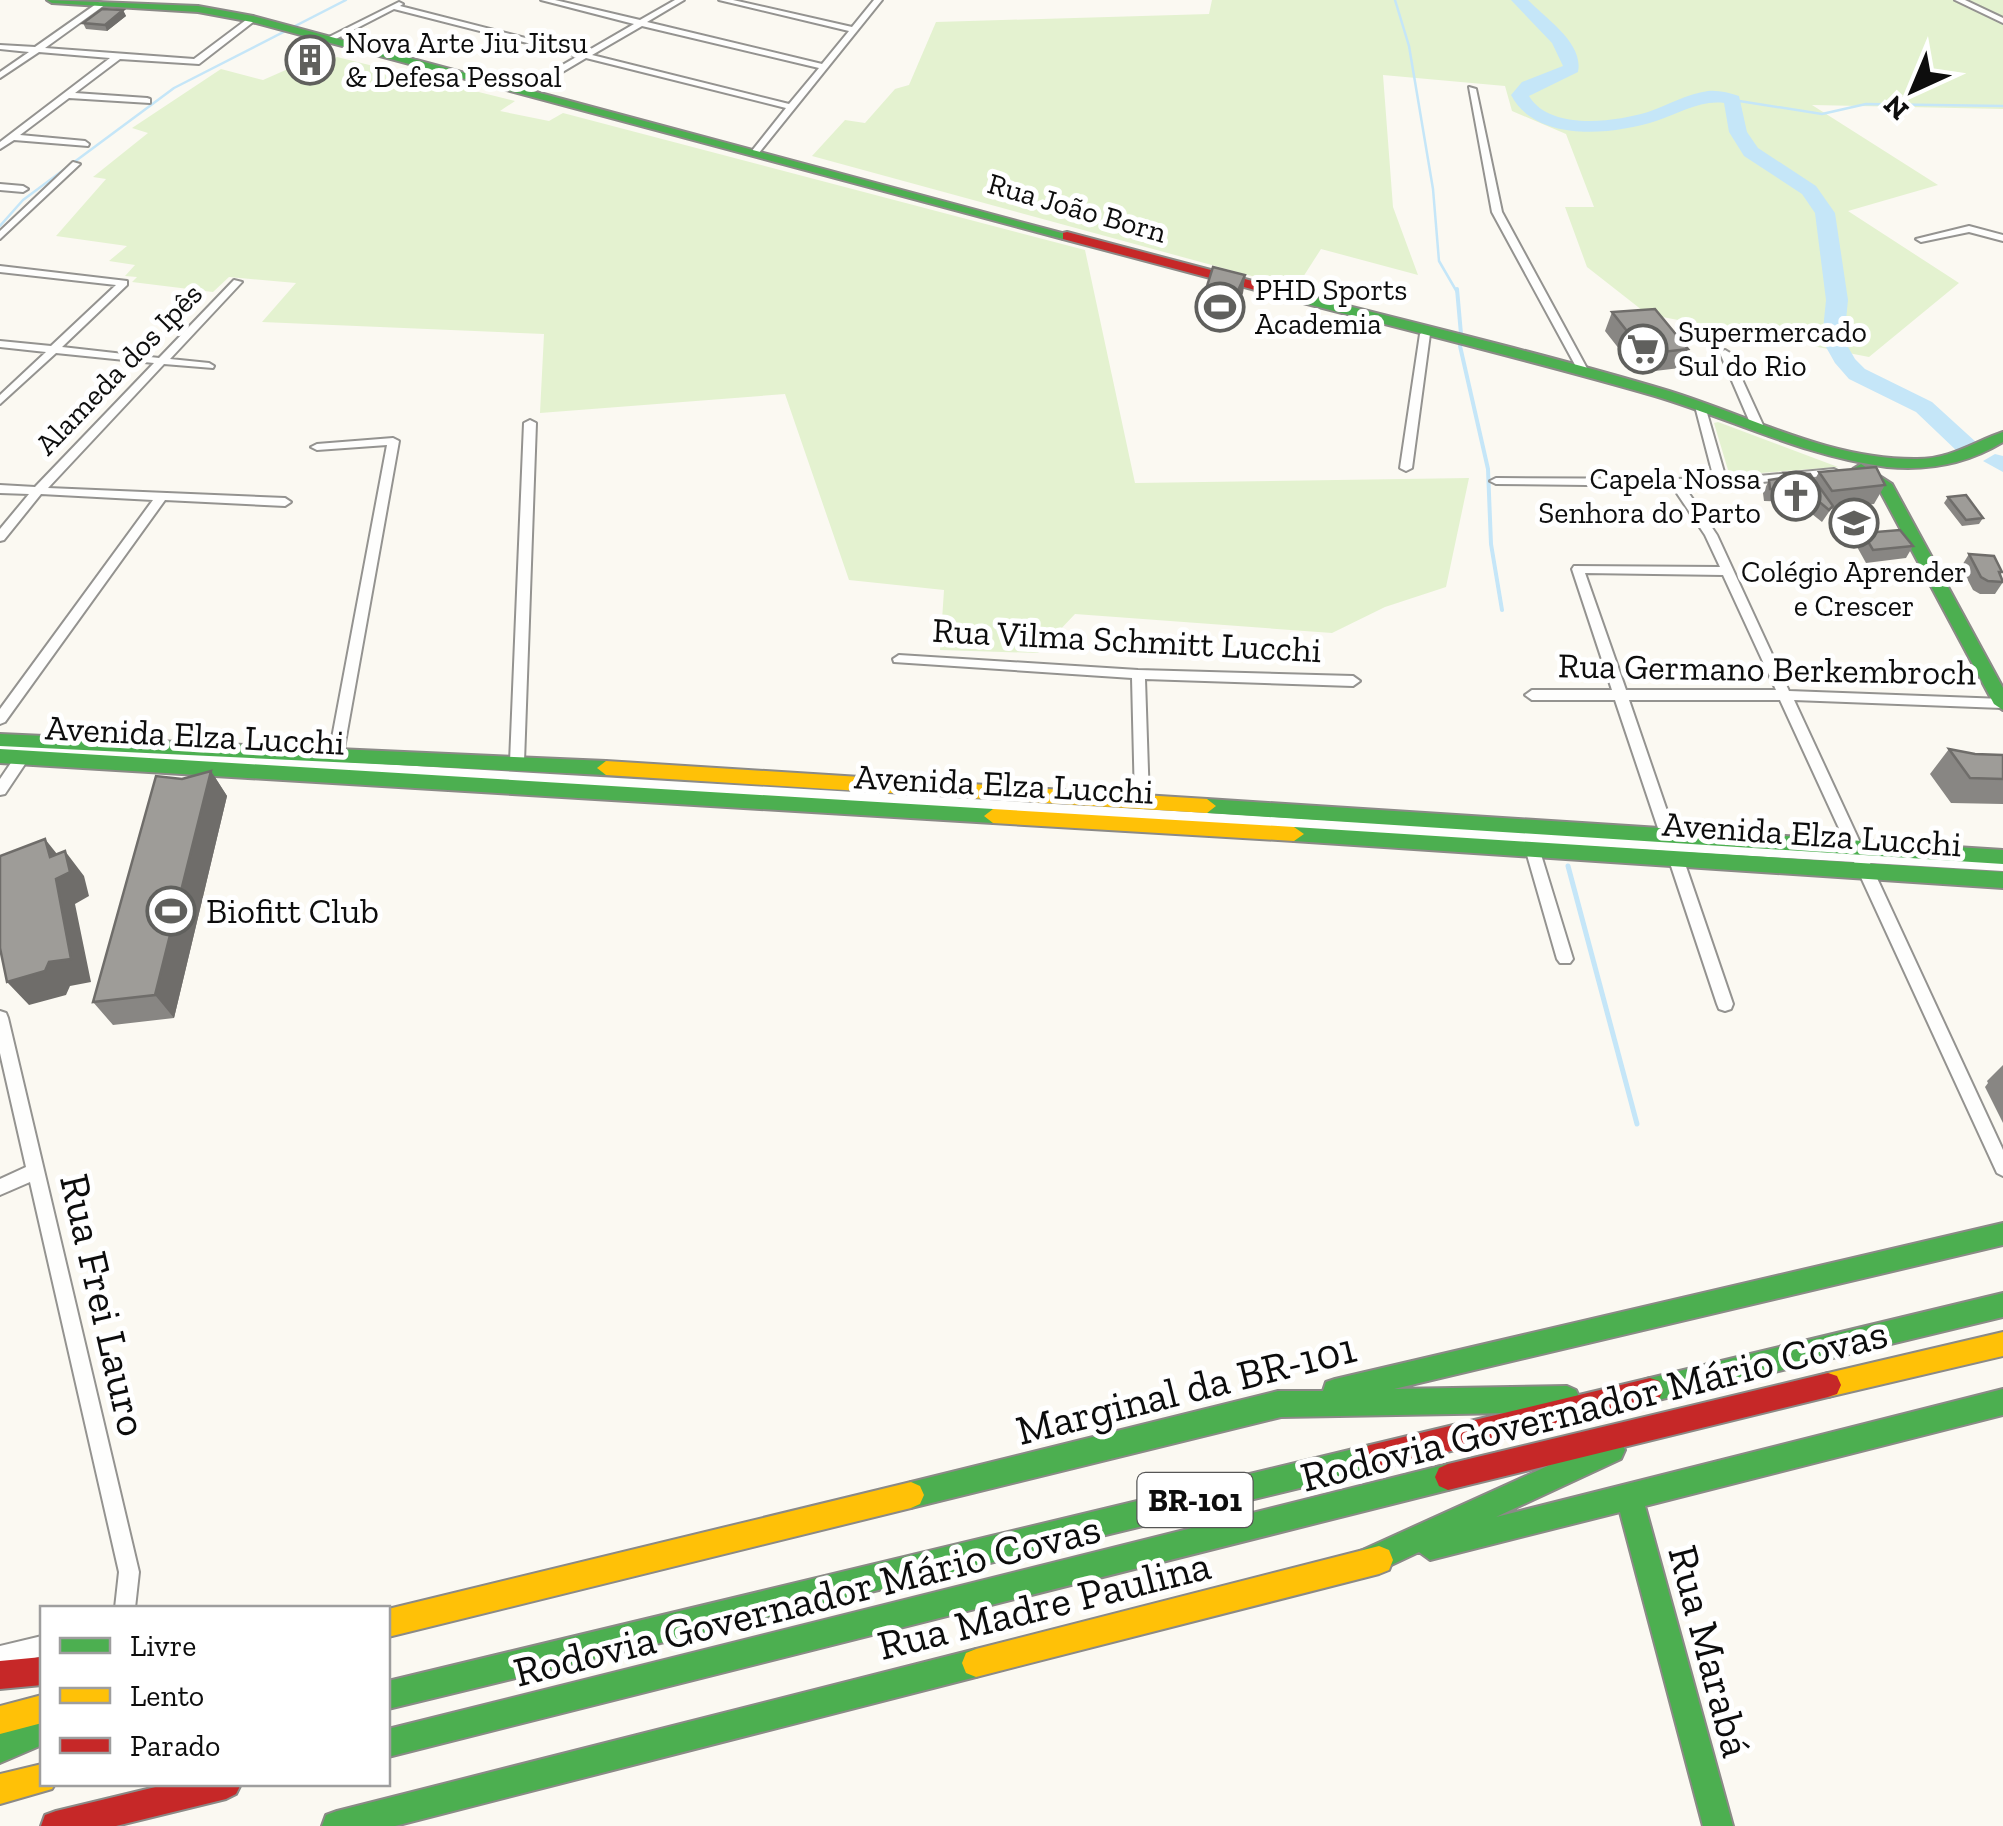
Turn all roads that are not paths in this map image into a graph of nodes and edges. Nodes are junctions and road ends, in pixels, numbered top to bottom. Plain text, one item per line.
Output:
1 (52, 0) edge
2 (407, 0) edge
3 (545, 0) edge
4 (680, 0) edge
5 (722, 0) edge
6 (878, 0) edge
7 (1959, 0) edge
8 (102, 4) junction
9 (394, 7) junction
10 (254, 19) junction
11 (2003, 21) edge
12 (641, 23) junction
13 (853, 30) junction
14 (329, 39) junction
15 (0, 47) edge
16 (37, 50) junction
17 (586, 55) junction
18 (118, 56) junction
19 (824, 67) junction
20 (0, 76) edge
21 (1472, 88) dead end
22 (524, 91) junction
23 (68, 94) junction
24 (147, 101) dead end
25 (791, 107) junction
26 (12, 137) junction
27 (85, 144) dead end
28 (0, 146) edge
29 (755, 152) junction
30 (76, 164) dead end
31 (0, 186) edge
32 (23, 189) dead end
33 (0, 236) edge
34 (2003, 238) edge
35 (1921, 240) dead end
36 (0, 269) edge
37 (237, 282) dead end
38 (1424, 334) junction
39 (0, 344) edge
40 (53, 350) junction
41 (1725, 353) dead end
42 (160, 361) junction
43 (210, 366) dead end
44 (1585, 374) junction
45 (0, 401) edge
46 (1700, 406) junction
47 (530, 423) dead end
48 (1757, 425) junction
49 (2003, 436) edge
50 (317, 446) dead end
51 (1836, 454) junction
52 (1898, 464) junction
53 (1406, 468) dead end
54 (1863, 470) junction
55 (1496, 481) dead end
56 (1675, 482) junction
57 (1721, 483) junction
58 (1884, 484) junction
59 (0, 489) edge
60 (38, 491) junction
61 (162, 496) junction
62 (285, 502) dead end
63 (0, 537) edge
64 (1727, 571) junction
65 (898, 659) dead end
66 (1138, 674) junction
67 (1353, 681) dead end
68 (1619, 694) junction
69 (1532, 695) dead end
70 (1783, 695) junction
71 (2002, 703) edge
72 (0, 719) edge
73 (0, 740) edge
74 (28, 749) junction
75 (0, 752) edge
76 (336, 754) junction
77 (517, 762) junction
78 (746, 788) junction
79 (0, 790) edge
80 (1142, 801) junction
81 (1671, 845) junction
82 (1532, 848) junction
83 (1859, 856) junction
84 (2003, 857) edge
85 (2003, 865) edge
86 (2003, 880) edge
87 (1565, 959) dead end
88 (1726, 1004) dead end
89 (0, 1018) edge
90 (2003, 1168) edge
91 (34, 1172) junction
92 (0, 1187) edge
93 (2003, 1234) edge
94 (2003, 1305) edge
95 (2003, 1344) edge
96 (1618, 1398) junction
97 (2003, 1402) edge
98 (1278, 1404) junction
99 (1673, 1422) junction
100 (1629, 1496) junction
101 (1368, 1562) junction
102 (124, 1606) edge
103 (390, 1623) edge
104 (40, 1647) edge
105 (0, 1657) edge
106 (40, 1671) edge
107 (0, 1676) edge
108 (390, 1695) edge
109 (40, 1710) edge
110 (0, 1720) edge
111 (40, 1732) edge
112 (390, 1743) edge
113 (0, 1748) edge
114 (40, 1779) edge
115 (218, 1786) edge
116 (0, 1789) edge
117 (56, 1826) edge
118 (337, 1826) edge
119 (1718, 1826) edge

1 - 8 main road, Rua João Born
2 - 9 street
3 - 12 street
4 - 12 street
5 - 13 street
6 - 13 street
7 - 11 street
8 - 10 main road, Rua João Born
8 - 16 street
9 - 14 street
9 - 17 street
10 - 14 main road, Rua João Born
10 - 18 street
12 - 17 street
12 - 19 street
13 - 19 street
14 - 22 main road, Rua João Born
15 - 16 street
16 - 18 street
16 - 20 street
17 - 22 street
17 - 25 street
18 - 23 street
19 - 25 street
21 - 44 street
22 - 29 main road, Rua João Born
23 - 24 street
23 - 26 street
25 - 29 street
26 - 27 street
26 - 28 street
29 - 38 main road, Rua João Born
30 - 33 street
31 - 32 street
34 - 35 street
36 - 40 street
37 - 42 street, Alameda dos Ipês
38 - 44 main road, Rua João Born
38 - 53 street
39 - 40 street
40 - 42 street
40 - 45 street
41 - 48 street
42 - 43 street
42 - 60 street, Alameda dos Ipês
44 - 46 main road, Rua João Born
46 - 48 main road, Rua João Born
46 - 57 street
47 - 77 street
48 - 51 main road, Rua João Born
49 - 52 main road
50 - 76 street
51 - 52 main road
51 - 54 main road
52 - 58 main road
54 - 57 street
54 - 58 main road
55 - 56 street
56 - 57 street
56 - 64 street
58 - 71 main road
59 - 60 street
60 - 61 street
60 - 63 street, Alameda dos Ipês
61 - 62 street
61 - 72 street
64 - 68 street
64 - 70 street
65 - 66 street, Rua Vilma Schmitt Lucchi
66 - 67 street, Rua Vilma Schmitt Lucchi
66 - 80 street
68 - 69 street, Rua Germano Berkembroch
68 - 70 street, Rua Germano Berkembroch
68 - 81 street
70 - 71 street, Rua Germano Berkembroch
70 - 83 street
73 - 74 main road, Avenida Elza Lucchi
74 - 75 main road, Avenida Elza Lucchi
74 - 76 main road, Avenida Elza Lucchi
74 - 78 main road, Avenida Elza Lucchi
74 - 79 street
76 - 77 main road, Avenida Elza Lucchi
77 - 78 main road, Avenida Elza Lucchi
78 - 80 main road, Avenida Elza Lucchi
78 - 81 street
78 - 82 main road, Avenida Elza Lucchi
80 - 81 main road, Avenida Elza Lucchi
81 - 82 main road, Avenida Elza Lucchi
81 - 83 main road, Avenida Elza Lucchi
81 - 88 street
82 - 87 street
83 - 84 main road, Avenida Elza Lucchi
83 - 85 street
83 - 86 main road, Avenida Elza Lucchi
83 - 90 street
89 - 91 street, Rua Frei Lauro
91 - 92 street
91 - 102 street, Rua Frei Lauro
93 - 98 main road, Marginal da BR-101
94 - 96 main road, Rodovia Governador Mário Covas / BR-101
95 - 99 main road, Rodovia Governador Mário Covas / BR-101
96 - 98 main road
96 - 108 main road, Rodovia Governador Mário Covas / BR-101
97 - 100 main road, Rua Madre Paulina
98 - 103 main road, Marginal da BR-101
99 - 101 main road
99 - 112 main road, Rodovia Governador Mário Covas / BR-101
100 - 101 main road, Rua Madre Paulina
100 - 119 main road, Rua Marabá
101 - 118 main road, Rua Madre Paulina
104 - 105 street
106 - 107 main road
109 - 110 main road
111 - 113 main road
114 - 116 main road
115 - 117 main road

